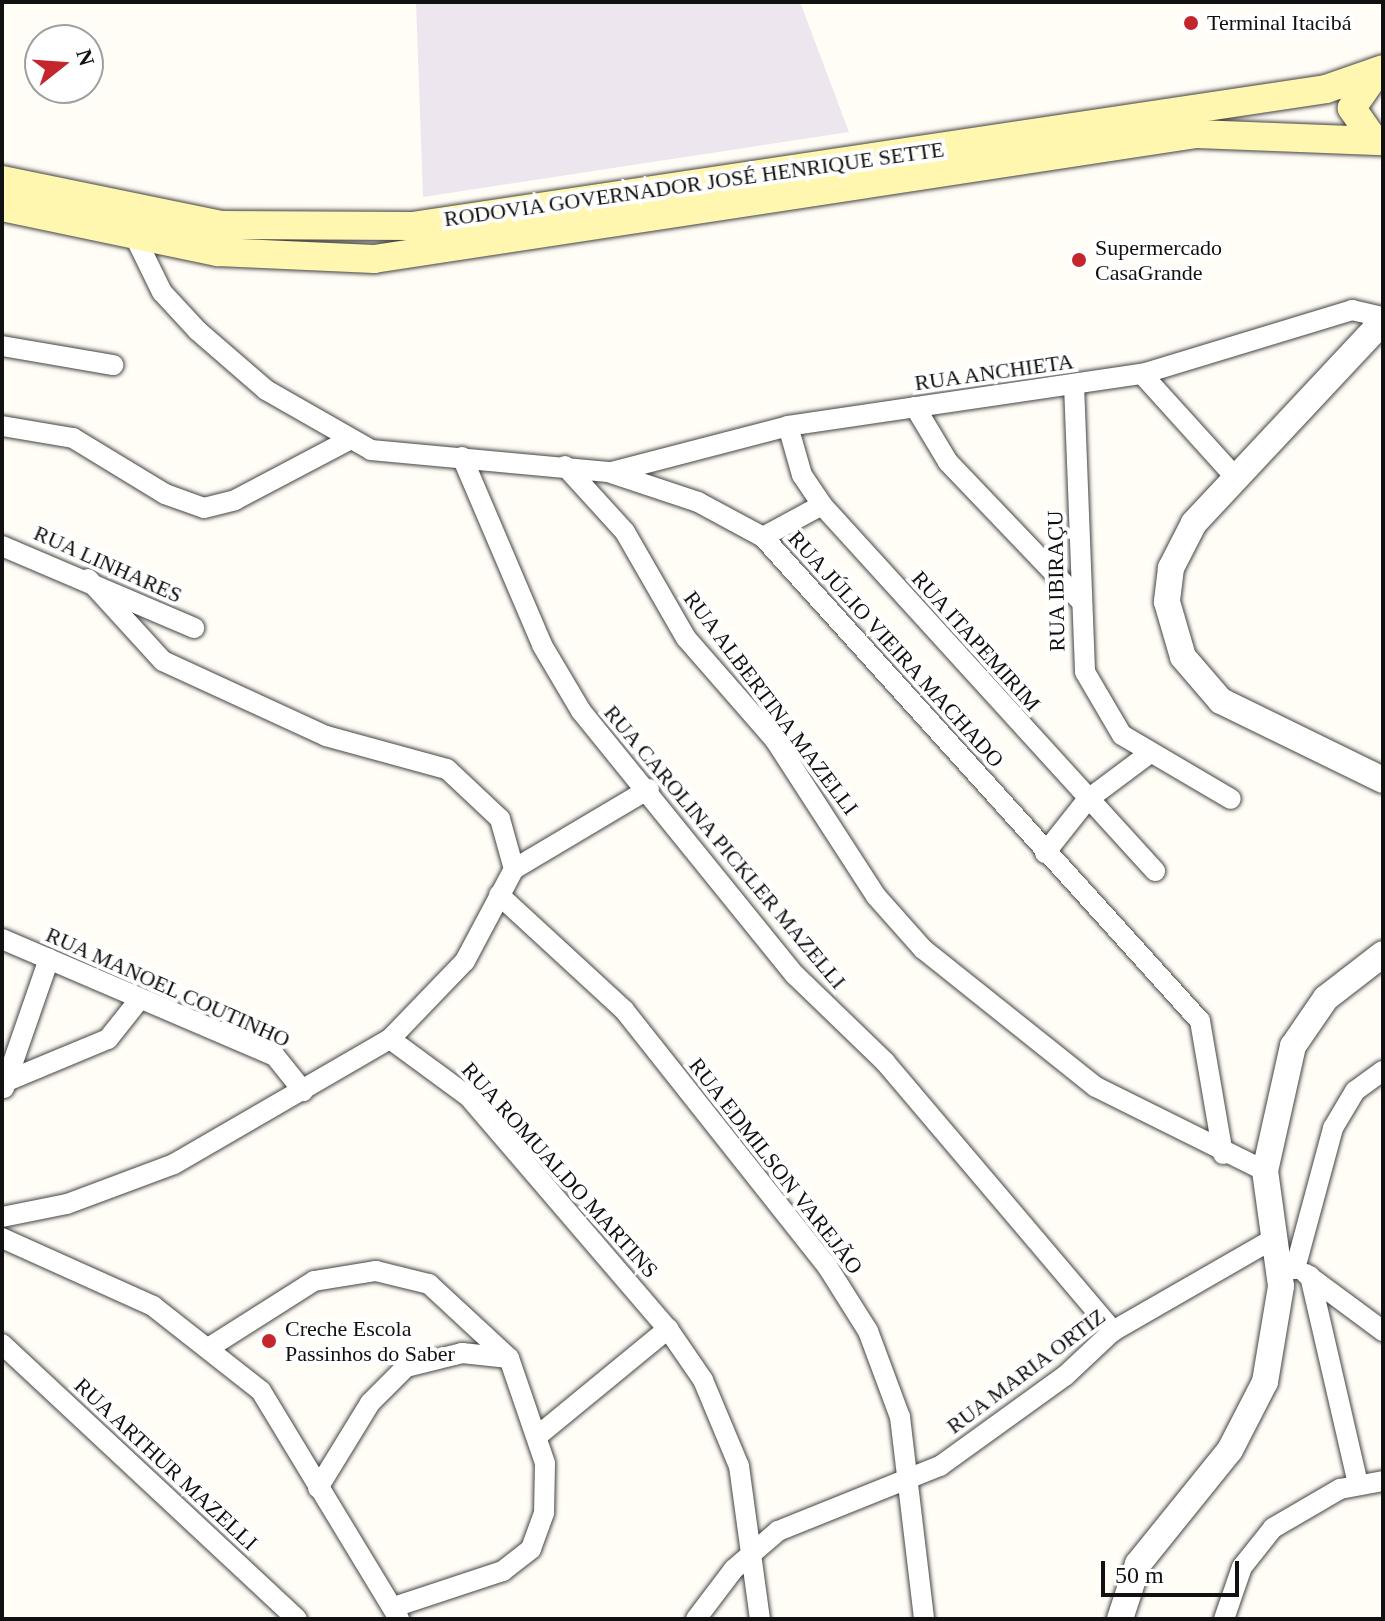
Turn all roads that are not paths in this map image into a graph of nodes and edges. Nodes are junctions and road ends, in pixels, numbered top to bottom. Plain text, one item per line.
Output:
1 (1380, 70) edge
2 (1380, 145) edge
3 (2, 180) edge
4 (2, 207) edge
5 (136, 239) junction
6 (1383, 319) edge
7 (2, 346) edge
8 (113, 365) dead end
9 (1142, 374) junction
10 (1074, 384) junction
11 (915, 407) junction
12 (2, 426) edge
13 (788, 426) junction
14 (349, 440) junction
15 (462, 457) junction
16 (565, 466) junction
17 (608, 472) junction
18 (1235, 477) junction
19 (822, 505) junction
20 (763, 537) junction
21 (2, 546) edge
22 (88, 579) junction
23 (1081, 601) junction
24 (194, 628) dead end
25 (1150, 753) junction
26 (1383, 780) edge
27 (649, 789) junction
28 (1231, 799) dead end
29 (1087, 800) junction
30 (1045, 853) junction
31 (514, 869) junction
32 (1155, 871) dead end
33 (499, 895) junction
34 (2, 939) edge
35 (1383, 954) edge
36 (49, 959) junction
37 (139, 1000) junction
38 (390, 1039) junction
39 (1383, 1071) edge
40 (4, 1087) edge
41 (303, 1091) junction
42 (1223, 1154) junction
43 (1265, 1171) junction
44 (2, 1217) edge
45 (2, 1238) edge
46 (1273, 1239) junction
47 (1295, 1271) junction
48 (668, 1329) junction
49 (1113, 1331) junction
50 (1383, 1331) edge
51 (2, 1344) edge
52 (210, 1347) junction
53 (509, 1358) junction
54 (540, 1434) junction
55 (908, 1477) junction
56 (1383, 1481) edge
57 (1358, 1484) junction
58 (318, 1488) junction
59 (754, 1548) junction
60 (398, 1612) edge
61 (296, 1619) edge
62 (696, 1619) edge
63 (760, 1619) edge
64 (924, 1619) edge
65 (1120, 1619) edge
66 (1224, 1619) edge

1 - 2 main road
1 - 3 main road, RODOVIA GOVERNADOR JOSÉ HENRIQUE SETTE
2 - 5 main road, RODOVIA GOVERNADOR JOSÉ HENRIQUE SETTE
4 - 5 main road, RODOVIA GOVERNADOR JOSÉ HENRIQUE SETTE
5 - 14 street, RUA JÚLIO VIEIRA MACHADO
6 - 9 street, RUA ANCHIETA
6 - 18 street
7 - 8 street
9 - 10 street, RUA ANCHIETA
9 - 18 street
10 - 11 street, RUA ANCHIETA
10 - 23 street, RUA IBIRAÇU
11 - 13 street, RUA ANCHIETA
11 - 23 street
12 - 14 street
13 - 17 street, RUA ANCHIETA
13 - 19 street, RUA ITAPEMIRIM
14 - 15 street, RUA JÚLIO VIEIRA MACHADO
15 - 16 street, RUA JÚLIO VIEIRA MACHADO
15 - 27 street, RUA CAROLINA PICKLER MAZELLI
16 - 17 street, RUA JÚLIO VIEIRA MACHADO
16 - 42 street, RUA ALBERTINA MAZELLI
17 - 20 street, RUA JÚLIO VIEIRA MACHADO
18 - 26 street
19 - 20 street
19 - 29 street, RUA ITAPEMIRIM
20 - 30 street, RUA JÚLIO VIEIRA MACHADO
21 - 22 street, RUA LINHARES
22 - 24 street, RUA LINHARES
22 - 31 street
23 - 25 street, RUA IBIRAÇU
25 - 28 street, RUA IBIRAÇU
25 - 29 street
27 - 31 street
27 - 49 street, RUA CAROLINA PICKLER MAZELLI
29 - 30 street
29 - 32 street, RUA ITAPEMIRIM
30 - 42 street, RUA JÚLIO VIEIRA MACHADO
31 - 33 street
33 - 38 street
33 - 55 street, RUA EDMILSON VAREJÃO
34 - 36 street, RUA MANOEL COUTINHO
35 - 43 street
36 - 37 street, RUA MANOEL COUTINHO
36 - 40 street
37 - 40 street
37 - 41 street, RUA MANOEL COUTINHO
38 - 41 street
38 - 48 street, RUA ROMUALDO MARTINS
39 - 47 street
41 - 44 street
42 - 43 street, RUA ALBERTINA MAZELLI
43 - 46 street
45 - 52 street
46 - 47 street
46 - 49 street, RUA MARIA ORTIZ
47 - 50 street
47 - 57 street
47 - 65 street
48 - 54 street
48 - 59 street, RUA ROMUALDO MARTINS
49 - 55 street, RUA MARIA ORTIZ
51 - 61 street, RUA ARTHUR MAZELLI
52 - 53 street
52 - 58 street
53 - 54 street
53 - 58 street
54 - 60 street
55 - 59 street, RUA MARIA ORTIZ
55 - 64 street, RUA EDMILSON VAREJÃO
56 - 57 street
57 - 66 street
58 - 60 street
59 - 62 street, RUA MARIA ORTIZ
59 - 63 street, RUA ROMUALDO MARTINS

